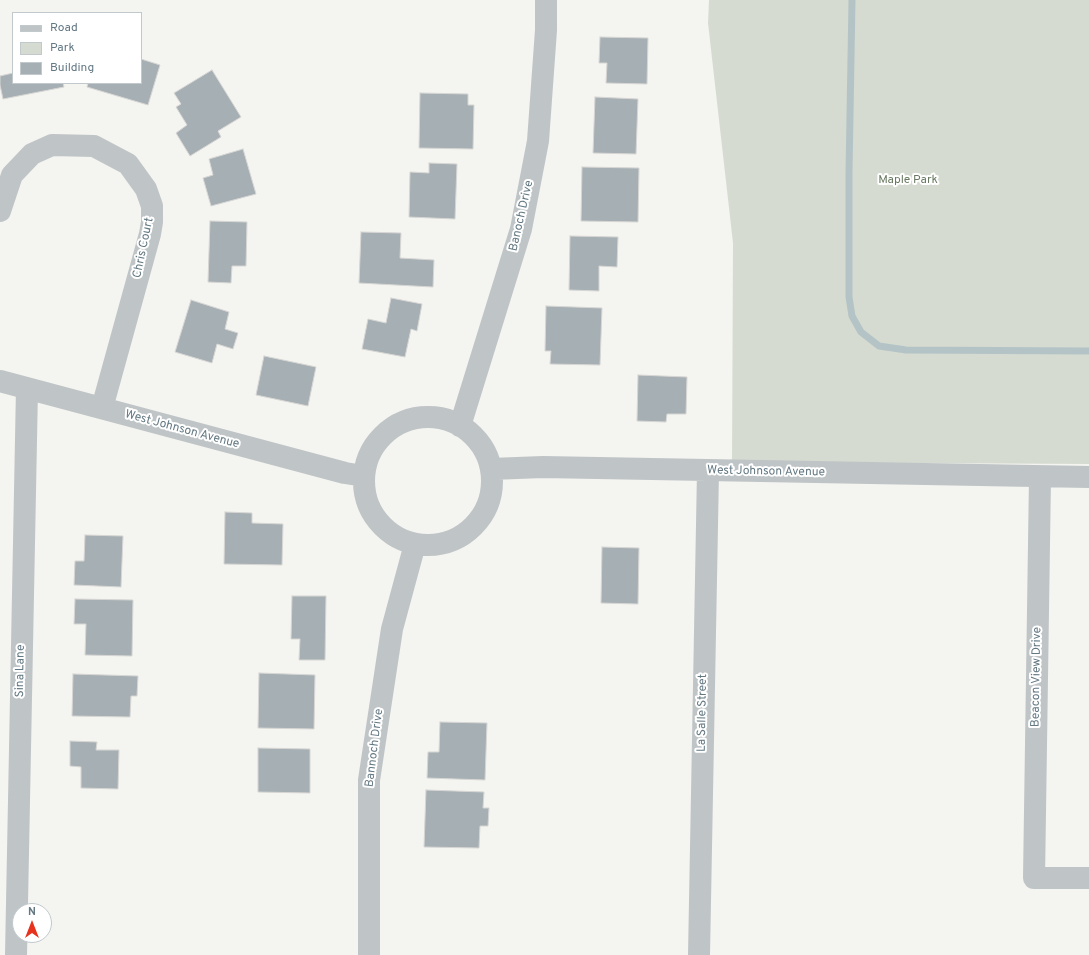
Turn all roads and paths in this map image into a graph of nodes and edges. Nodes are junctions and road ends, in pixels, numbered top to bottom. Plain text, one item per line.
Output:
1 (546, 0) edge
2 (0, 211) edge
3 (0, 381) edge
4 (27, 388) junction
5 (102, 408) junction
6 (460, 426) junction
7 (492, 469) junction
8 (708, 471) junction
9 (364, 476) junction
10 (1040, 477) junction
11 (1089, 477) edge
12 (415, 544) junction
13 (1089, 878) edge
14 (16, 955) edge
15 (369, 955) edge
16 (699, 955) edge

1 - 6 street, Banoch Drive
2 - 5 street, Chris Court
3 - 4 street, West Johnson Avenue
4 - 5 street, West Johnson Avenue
4 - 14 street, Sina Lane
5 - 9 street, West Johnson Avenue
6 - 7 street
6 - 9 street
7 - 8 street, West Johnson Avenue
7 - 12 street
8 - 10 street, West Johnson Avenue
8 - 16 street, La Salle Street
9 - 12 street
10 - 11 street, West Johnson Avenue
10 - 13 street, Beacon View Drive
12 - 15 street, Bannoch Drive

